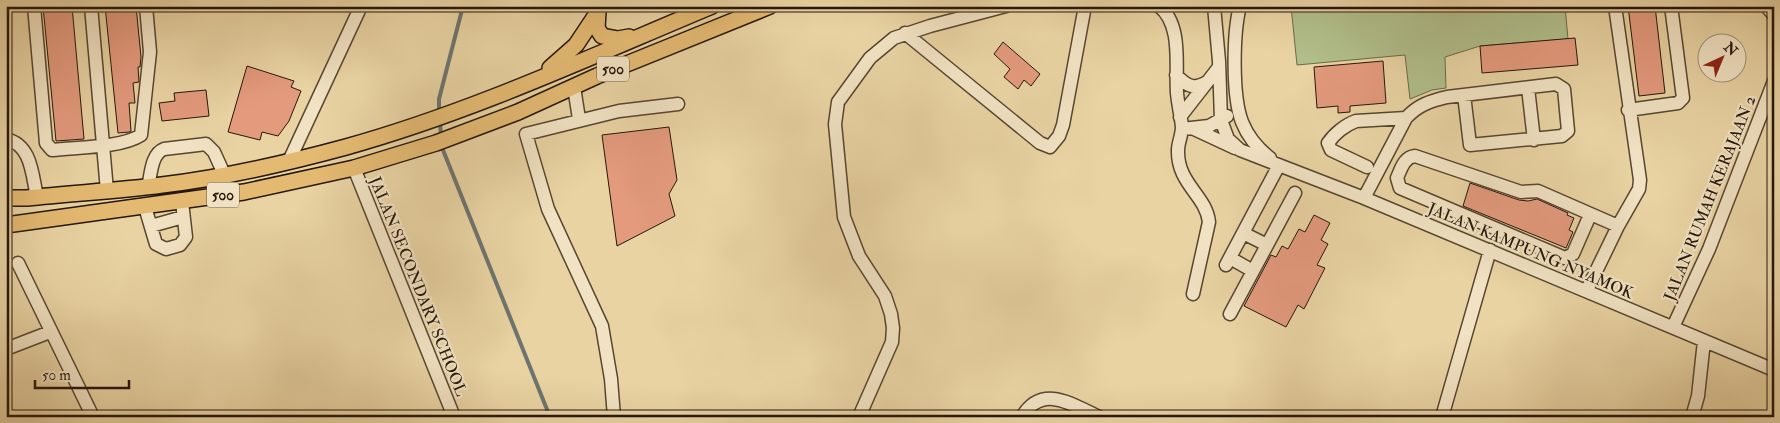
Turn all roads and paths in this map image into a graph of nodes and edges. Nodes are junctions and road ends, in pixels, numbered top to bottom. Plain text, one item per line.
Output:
1 (34, 6) edge
2 (90, 6) edge
3 (146, 6) edge
4 (361, 6) edge
5 (712, 6) edge
6 (770, 6) edge
7 (1006, 6) edge
8 (1085, 6) edge
9 (1159, 6) edge
10 (1214, 6) edge
11 (1240, 6) edge
12 (1615, 6) edge
13 (1671, 6) edge
14 (1766, 6) edge
15 (599, 9) edge
16 (1774, 15) edge
17 (644, 34) junction
18 (905, 34) junction
19 (1219, 67) junction
20 (1176, 75) junction
21 (1207, 82) junction
22 (1774, 82) edge
23 (524, 85) junction
24 (574, 87) junction
25 (1528, 88) junction
26 (1464, 95) junction
27 (678, 104) dead end
28 (1239, 106) junction
29 (1628, 110) junction
30 (1406, 118) junction
31 (579, 119) junction
32 (1220, 120) junction
33 (1184, 125) junction
34 (6, 139) edge
35 (1534, 140) junction
36 (103, 145) junction
37 (1240, 150) junction
38 (289, 161) junction
39 (1277, 164) junction
40 (1367, 166) dead end
41 (354, 168) junction
42 (224, 174) junction
43 (148, 187) junction
44 (107, 191) junction
45 (1295, 194) dead end
46 (37, 197) junction
47 (6, 198) edge
48 (1364, 198) junction
49 (182, 202) junction
50 (145, 207) junction
51 (1590, 215) junction
52 (184, 217) junction
53 (6, 225) edge
54 (151, 226) junction
55 (1618, 226) junction
56 (1243, 233) junction
57 (1267, 245) junction
58 (1490, 250) junction
59 (18, 263) dead end
60 (1254, 271) junction
61 (1587, 290) junction
62 (1192, 294) dead end
63 (1230, 314) dead end
64 (1673, 328) junction
65 (50, 332) junction
66 (1704, 341) junction
67 (6, 349) edge
68 (1774, 370) edge
69 (93, 417) edge
70 (454, 417) edge
71 (614, 417) edge
72 (859, 417) edge
73 (1022, 417) edge
74 (1099, 417) edge
75 (1442, 417) edge
76 (1692, 417) edge

1 - 36 street
2 - 36 street
3 - 36 street
4 - 38 street
5 - 17 main road, 500
6 - 24 main road, 500
7 - 18 street
8 - 18 street
9 - 20 street
10 - 19 street
11 - 28 street, JALAN KAMPUNG NYAMOK
12 - 29 street
13 - 29 street
14 - 16 street
15 - 17 main road
15 - 23 main road
17 - 23 main road, 500
18 - 72 street
19 - 21 street
19 - 32 street
20 - 21 street
20 - 33 street
21 - 33 street
22 - 64 street, JALAN RUMAH KERAJAAN 2
23 - 38 main road, 500
24 - 31 street
24 - 41 main road, 500
25 - 26 street
25 - 35 street
25 - 35 street
26 - 30 street
26 - 35 street
27 - 31 street
28 - 32 street
28 - 39 street, JALAN KAMPUNG NYAMOK
29 - 55 street
30 - 40 street
30 - 48 street
31 - 71 street
32 - 33 street
32 - 37 street
33 - 37 street, JALAN KAMPUNG NYAMOK
33 - 62 street
34 - 46 street
36 - 44 street
37 - 39 street, JALAN KAMPUNG NYAMOK
38 - 42 main road, 500
39 - 48 street, JALAN KAMPUNG NYAMOK
39 - 56 street
41 - 49 main road, 500
41 - 70 street, JALAN SECONDARY SCHOOL
42 - 43 main road, 500
42 - 43 street
43 - 44 main road, 500
44 - 46 main road, 500
45 - 57 street
46 - 47 main road, 500
48 - 58 street, JALAN KAMPUNG NYAMOK
49 - 50 main road, 500
49 - 52 street
50 - 53 main road, 500
50 - 54 street
51 - 51 street
51 - 55 street
52 - 54 street
52 - 54 street
55 - 61 street
56 - 57 street
56 - 60 street
57 - 60 street
58 - 61 street, JALAN KAMPUNG NYAMOK
58 - 75 street
59 - 65 street
60 - 63 street
61 - 64 street, JALAN KAMPUNG NYAMOK
64 - 66 street, JALAN KAMPUNG NYAMOK
65 - 67 street
65 - 69 street
66 - 68 street, JALAN KAMPUNG NYAMOK
66 - 76 street
73 - 74 street

